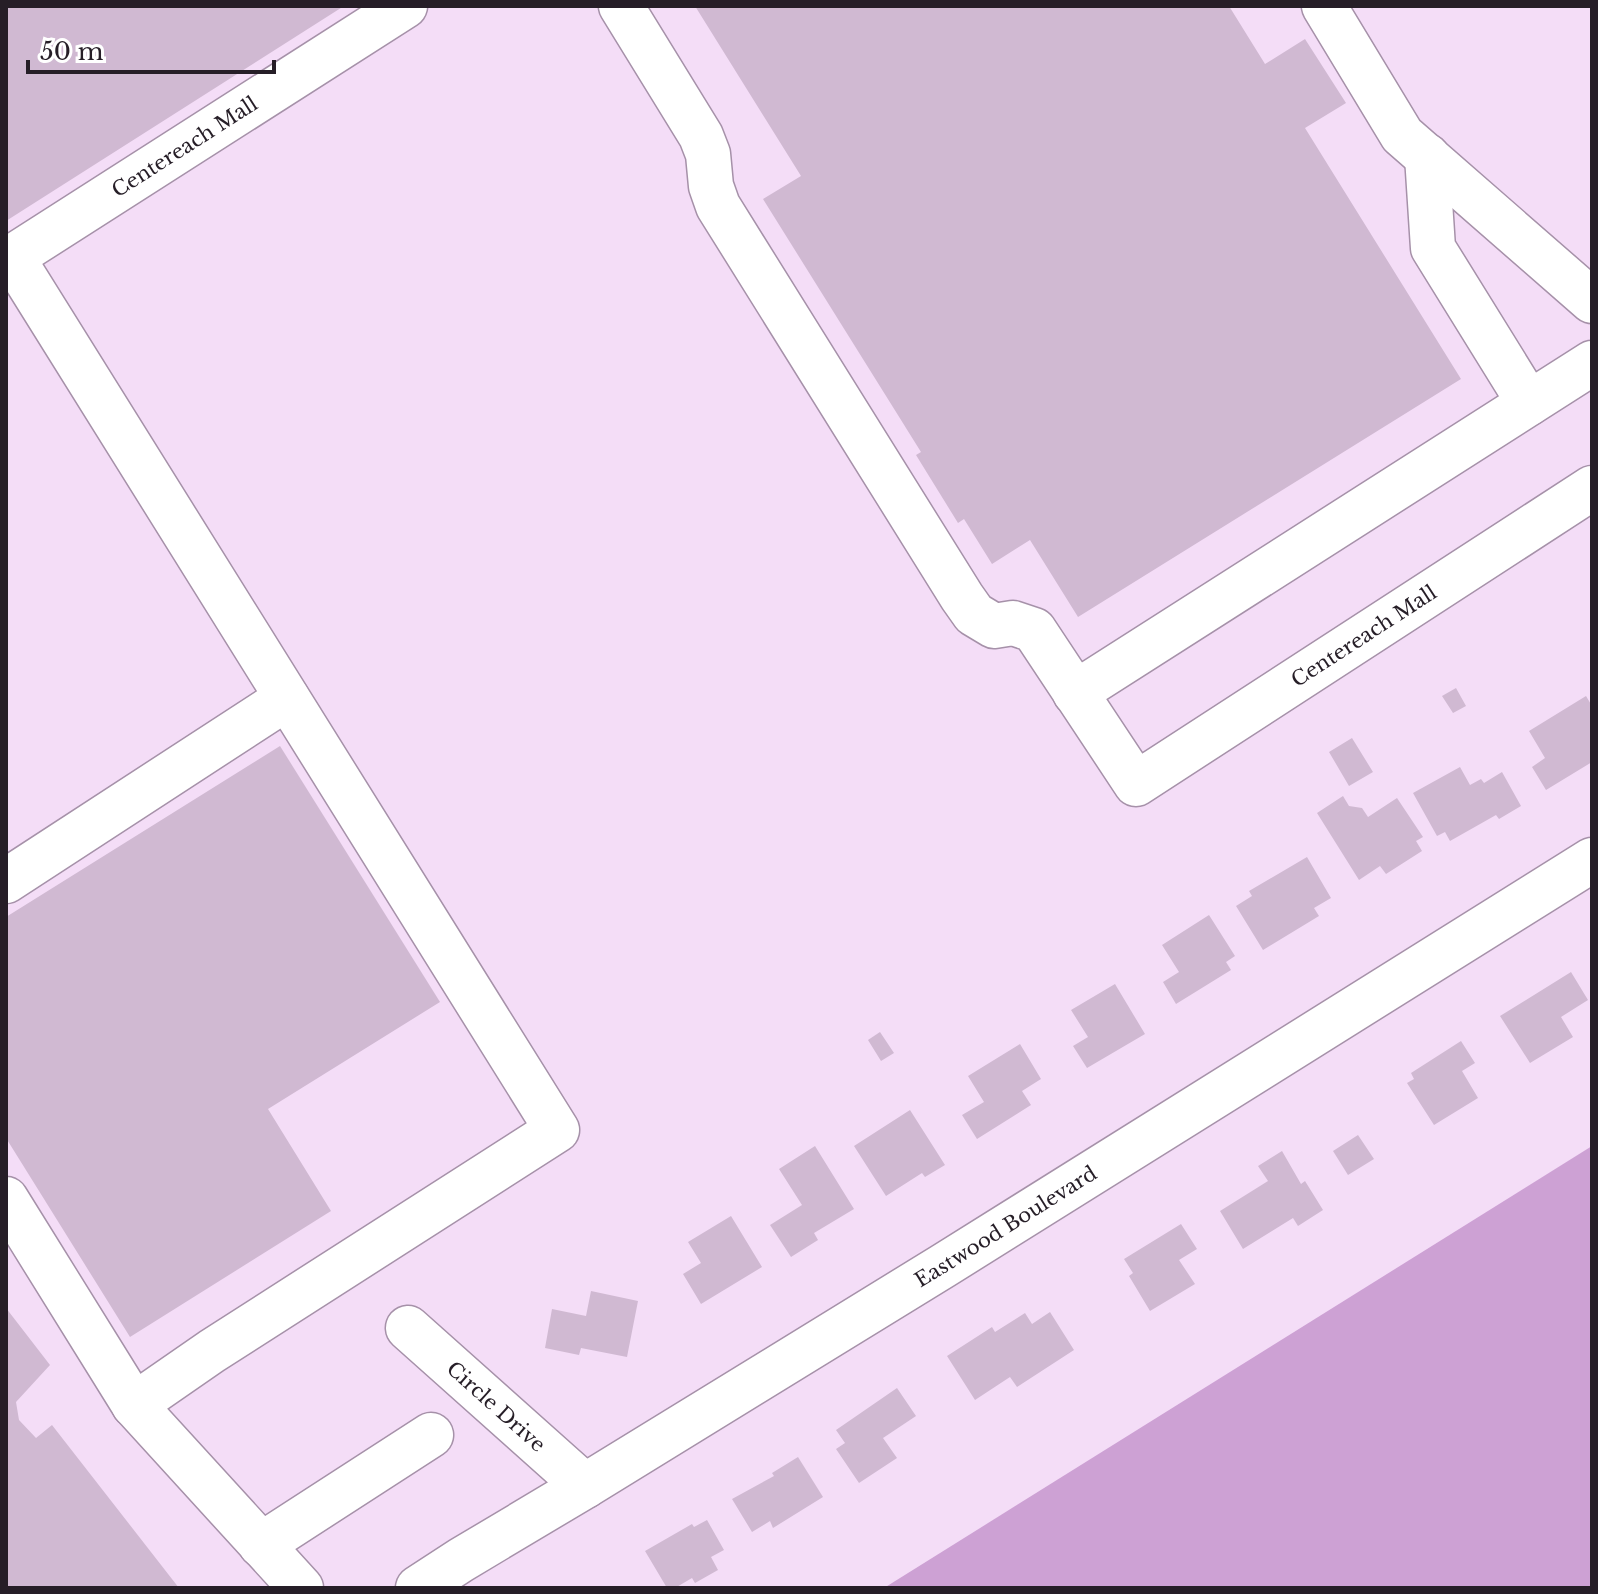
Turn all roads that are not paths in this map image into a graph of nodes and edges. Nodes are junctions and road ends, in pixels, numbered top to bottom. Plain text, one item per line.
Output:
1 (405, 6) edge
2 (621, 6) edge
3 (1324, 6) edge
4 (1427, 156) junction
5 (9, 259) edge
6 (1592, 301) edge
7 (1592, 363) edge
8 (1529, 403) junction
9 (1592, 488) edge
10 (1075, 693) junction
11 (287, 698) junction
12 (1592, 860) edge
13 (6, 881) edge
14 (6, 1199) edge
15 (408, 1328) dead end
16 (134, 1405) junction
17 (431, 1435) dead end
18 (585, 1486) junction
19 (261, 1545) junction
20 (301, 1588) edge
21 (418, 1588) edge

1 - 5 street, Centereach Mall
2 - 10 street
3 - 4 street
4 - 6 street
4 - 8 street
5 - 11 street
7 - 8 street
8 - 10 street
9 - 10 street, Centereach Mall
11 - 13 street
11 - 16 street
12 - 18 street, Eastwood Boulevard
14 - 16 street
15 - 18 street, Circle Drive
16 - 19 street
17 - 19 street
18 - 21 street, Eastwood Boulevard
19 - 20 street

